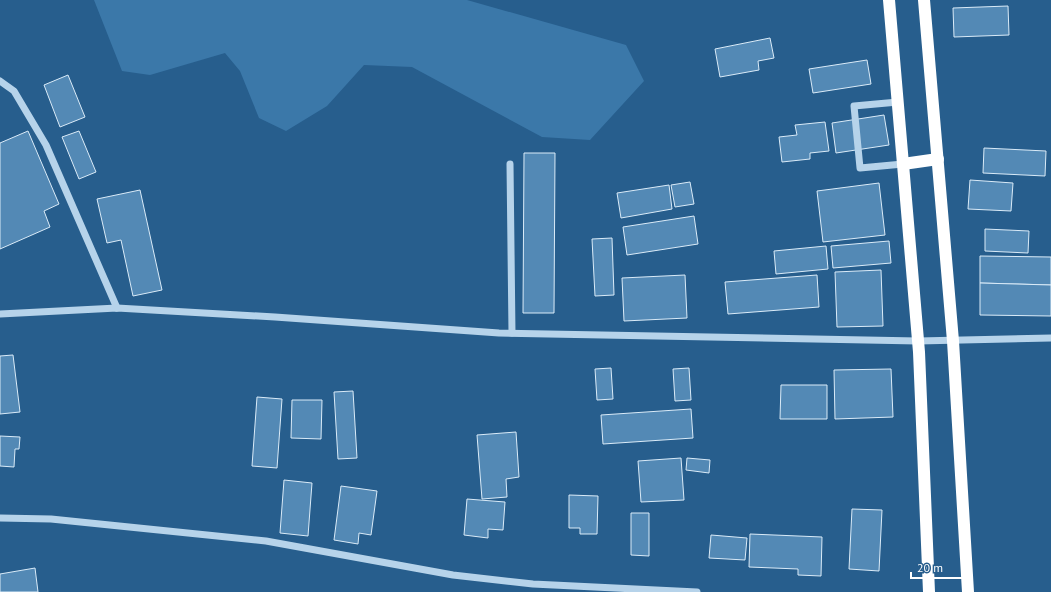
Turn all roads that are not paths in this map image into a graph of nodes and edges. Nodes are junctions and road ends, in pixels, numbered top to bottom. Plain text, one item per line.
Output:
1 (889, 0) edge
2 (924, 0) edge
3 (0, 81) edge
4 (898, 102) junction
5 (938, 159) junction
6 (510, 164) dead end
7 (903, 164) junction
8 (117, 308) junction
9 (0, 314) edge
10 (512, 333) junction
11 (1051, 338) edge
12 (918, 341) junction
13 (953, 341) junction
14 (0, 518) edge
15 (697, 592) edge
16 (929, 592) edge
17 (968, 592) edge

1 - 4 highway
2 - 5 highway
3 - 8 street
4 - 7 highway
4 - 7 street
5 - 7 highway
5 - 13 highway
6 - 10 street
7 - 12 highway
8 - 9 street
8 - 10 street
10 - 12 street
11 - 13 street
12 - 13 street
12 - 16 highway
13 - 17 highway
14 - 15 street

